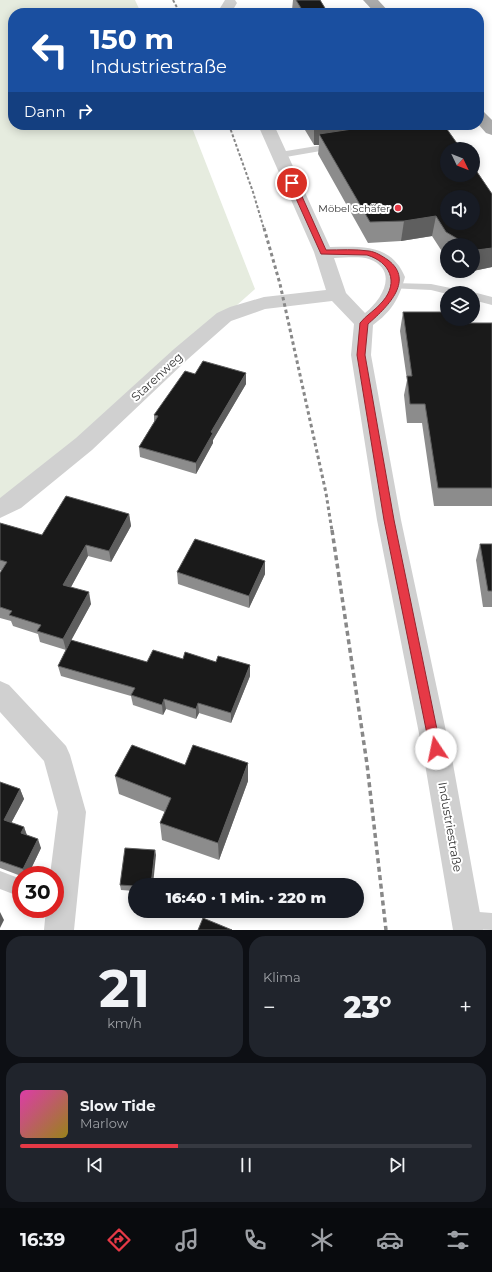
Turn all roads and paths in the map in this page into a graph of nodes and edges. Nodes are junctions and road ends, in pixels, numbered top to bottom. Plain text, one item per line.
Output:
1 (370, 0) edge
2 (378, 8) edge
3 (484, 121) edge
4 (268, 130) edge
5 (492, 130) edge
6 (348, 144) edge
7 (280, 155) junction
8 (323, 252) junction
9 (393, 286) junction
10 (440, 289) edge
11 (337, 295) junction
12 (480, 298) edge
13 (492, 301) edge
14 (364, 323) junction
15 (0, 508) edge
16 (0, 693) edge
17 (64, 874) edge
18 (0, 880) edge
19 (12, 885) edge
20 (492, 922) edge
21 (467, 925) edge

1 - 2 main road
3 - 5 main road
4 - 7 street
6 - 7 lane
7 - 8 street
8 - 9 street
8 - 11 street
9 - 10 lane
9 - 14 street
11 - 14 street
11 - 15 street, Starenweg
12 - 13 lane
14 - 21 street, Industriestraße
16 - 17 street
18 - 19 lane
20 - 21 lane

